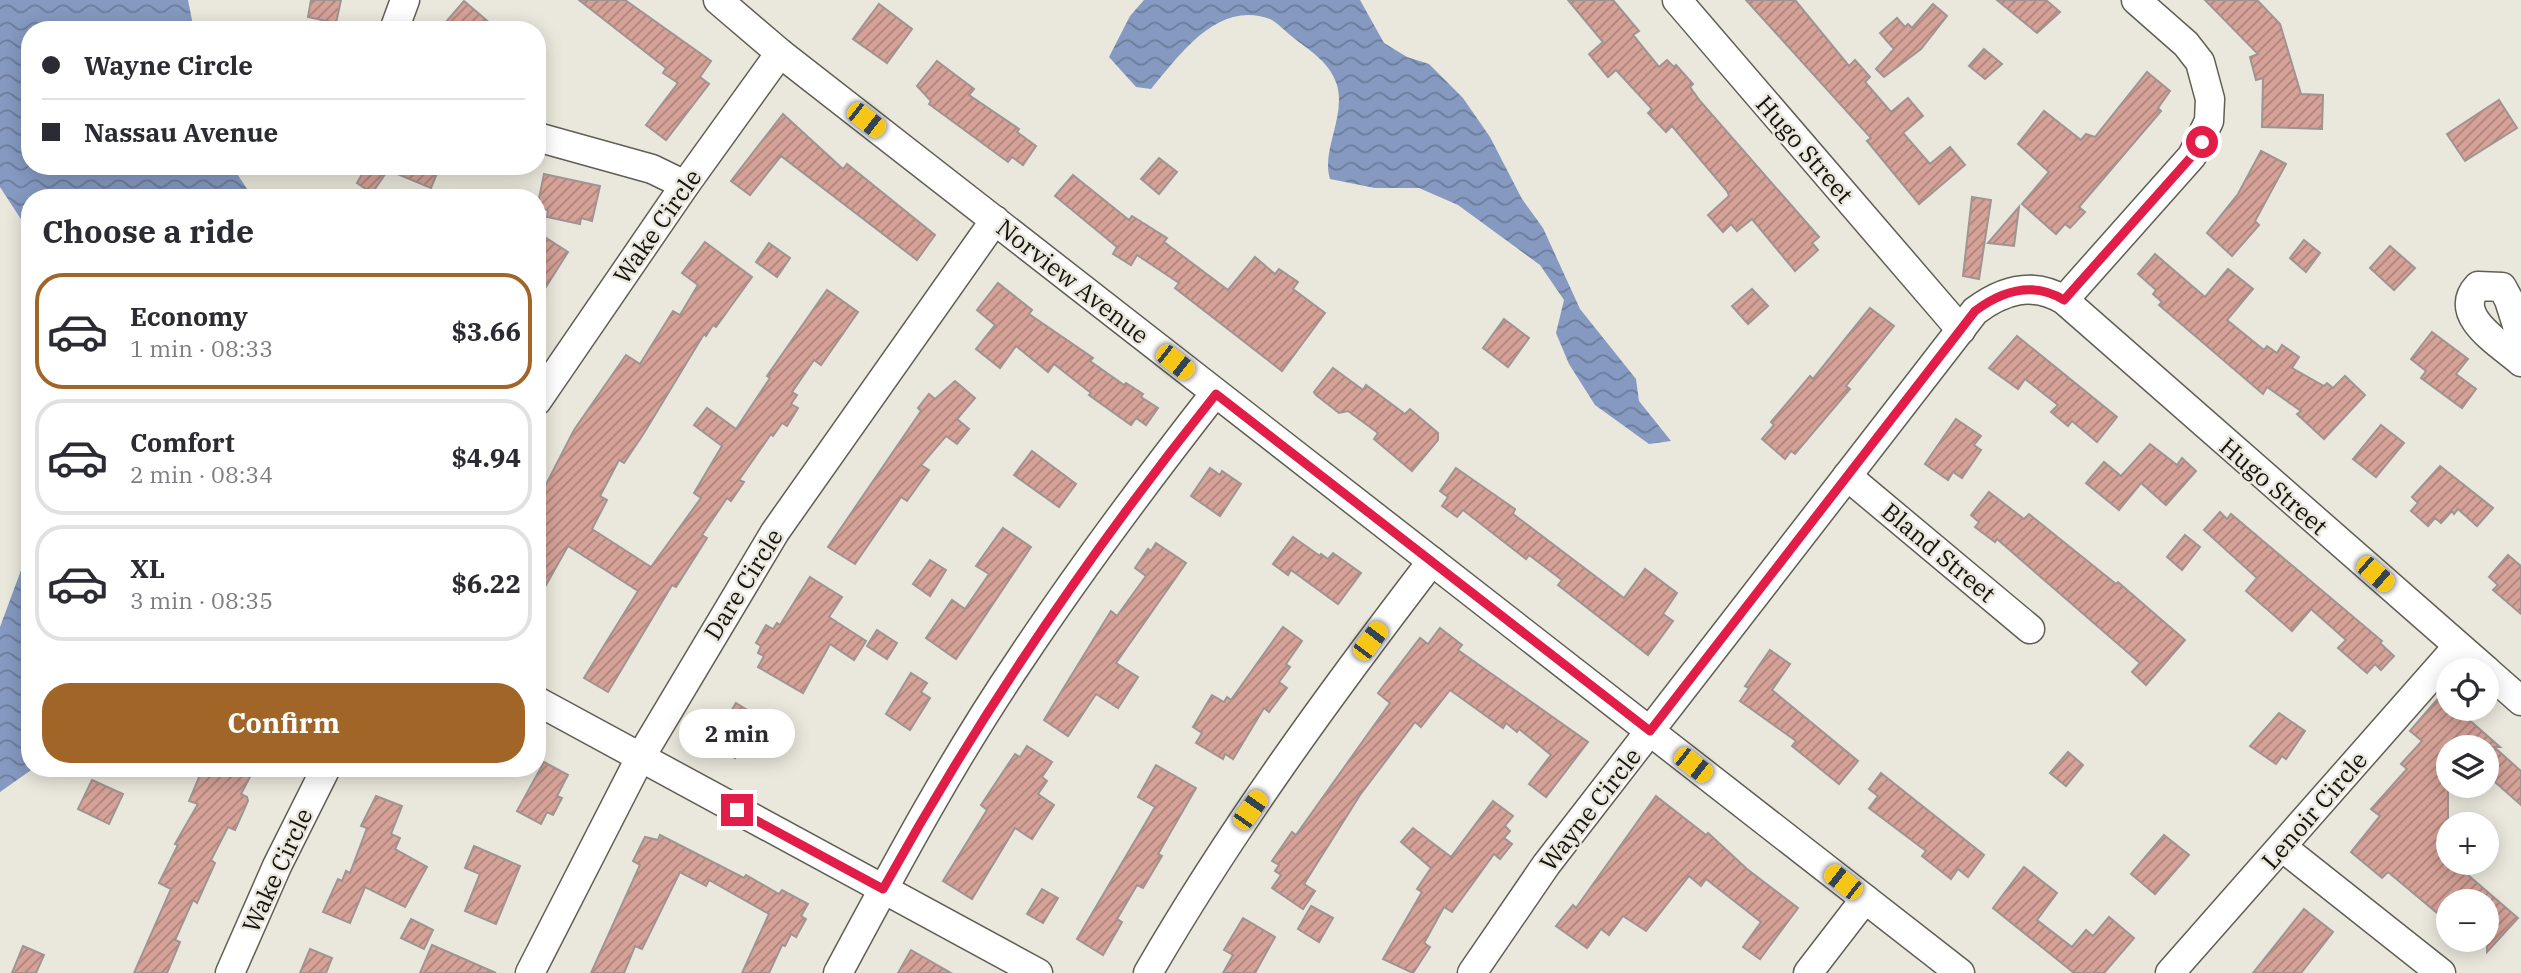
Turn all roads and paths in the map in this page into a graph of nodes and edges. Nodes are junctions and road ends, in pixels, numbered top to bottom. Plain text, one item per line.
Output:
1 (405, 0) edge
2 (718, 0) edge
3 (1677, 0) edge
4 (2136, 0) edge
5 (397, 21) edge
6 (780, 53) junction
7 (546, 140) edge
8 (685, 185) junction
9 (995, 220) junction
10 (2064, 300) junction
11 (1961, 330) junction
12 (2521, 338) edge
13 (2521, 362) edge
14 (546, 388) edge
15 (1216, 394) junction
16 (1847, 476) junction
17 (1432, 561) junction
18 (2030, 629) dead end
19 (2458, 646) junction
20 (2471, 658) edge
21 (2499, 682) edge
22 (2521, 701) edge
23 (546, 706) edge
24 (1650, 731) junction
25 (639, 758) junction
26 (322, 777) edge
27 (2282, 847) junction
28 (883, 889) junction
29 (1864, 899) junction
30 (230, 973) edge
31 (530, 973) edge
32 (838, 973) edge
33 (1038, 973) edge
34 (1148, 973) edge
35 (1472, 973) edge
36 (1808, 973) edge
37 (1960, 973) edge
38 (2170, 973) edge
39 (2441, 973) edge

1 - 5 street
2 - 6 street, Norview Avenue
3 - 11 street, Hugo Street
4 - 10 street
6 - 8 street, Wake Circle
6 - 9 street, Norview Avenue
7 - 8 street
8 - 14 street, Wake Circle
9 - 15 street, Norview Avenue
9 - 25 street, Dare Circle
10 - 11 street, Wayne Circle
10 - 19 street, Hugo Street
11 - 16 street, Wayne Circle
12 - 13 street
15 - 17 street, Norview Avenue
15 - 28 street
16 - 18 street, Bland Street
16 - 24 street, Wayne Circle
17 - 24 street, Norview Avenue
17 - 34 street
19 - 20 street, Hugo Street
19 - 27 street, Lenoir Circle
21 - 22 street, Hugo Street
23 - 25 street
24 - 29 street, Norview Avenue
24 - 35 street, Wayne Circle
25 - 28 street
25 - 31 street, Dare Circle
26 - 30 street, Wake Circle
27 - 38 street, Lenoir Circle
27 - 39 street
28 - 32 street
28 - 33 street
29 - 36 street
29 - 37 street, Norview Avenue

